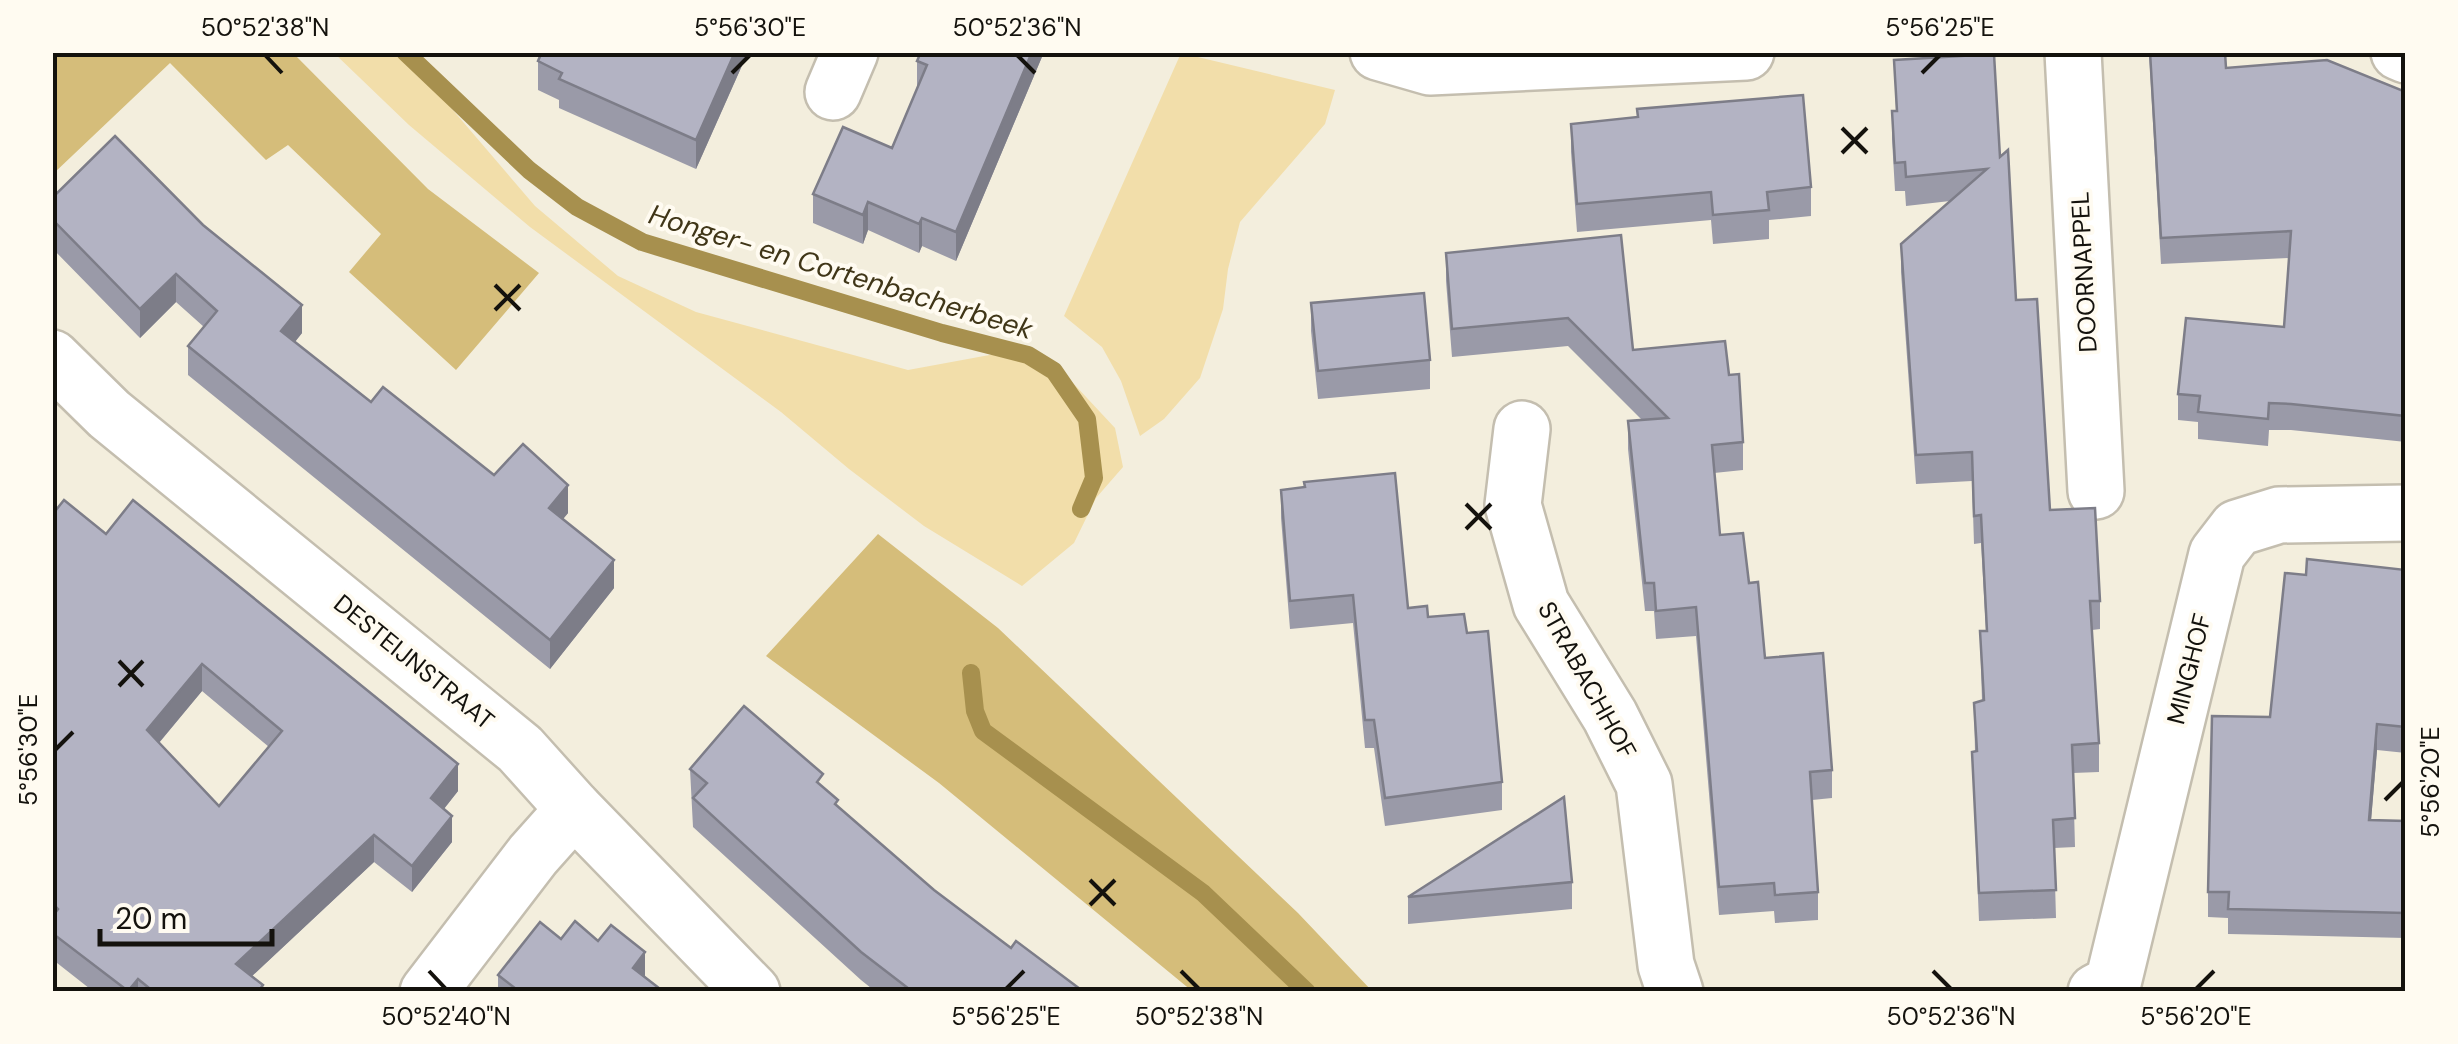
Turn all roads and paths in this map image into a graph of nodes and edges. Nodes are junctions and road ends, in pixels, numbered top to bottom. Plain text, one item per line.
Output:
1 (1378, 52) edge
2 (1746, 52) edge
3 (2074, 52) edge
4 (2398, 52) edge
5 (2406, 55) edge
6 (52, 358) edge
7 (1522, 429) dead end
8 (2096, 490) dead end
9 (2406, 513) edge
10 (574, 809) junction
11 (2116, 989) edge
12 (428, 992) edge
13 (752, 992) edge
14 (1675, 992) edge

1 - 2 street
3 - 8 street, DOORNAPPEL
4 - 5 street
6 - 10 street, DESTEIJNSTRAAT
7 - 14 street, STRABACHHOF
9 - 11 street, MINGHOF
10 - 12 street
10 - 13 street, DESTEIJNSTRAAT

